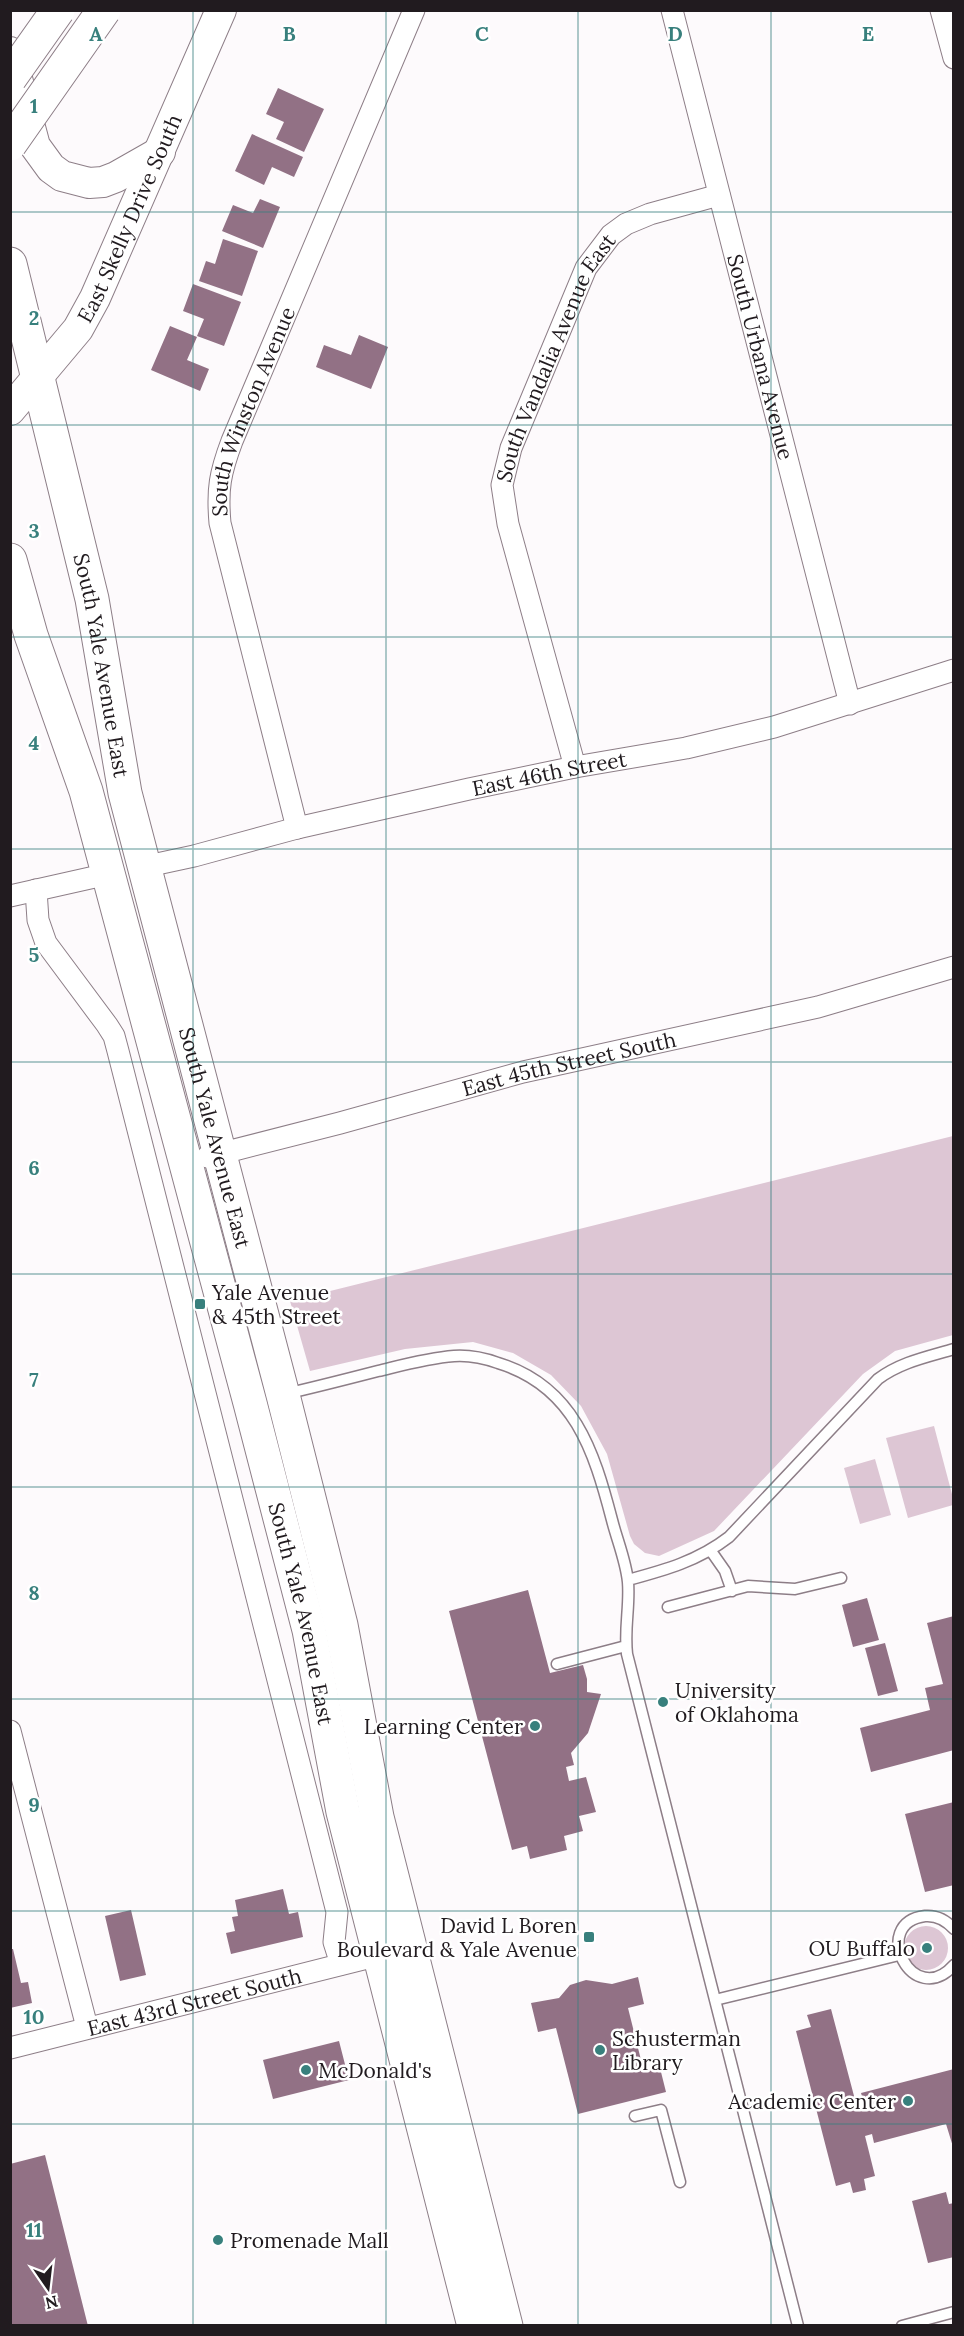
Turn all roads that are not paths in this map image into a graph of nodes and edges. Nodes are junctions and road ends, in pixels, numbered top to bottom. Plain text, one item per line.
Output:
1 (58, 10) edge
2 (104, 10) edge
3 (221, 10) edge
4 (414, 10) edge
5 (672, 10) edge
6 (941, 10) edge
7 (10, 52) edge
8 (954, 58) edge
9 (10, 78) edge
10 (10, 144) edge
11 (160, 152) junction
12 (719, 195) junction
13 (10, 264) edge
14 (38, 379) junction
15 (10, 410) edge
16 (11, 566) edge
17 (954, 670) edge
18 (850, 704) junction
19 (575, 767) junction
20 (297, 828) junction
21 (143, 867) junction
22 (108, 874) junction
23 (36, 890) junction
24 (10, 896) edge
25 (954, 967) edge
26 (219, 1154) junction
27 (185, 1163) junction
28 (954, 1349) edge
29 (283, 1395) junction
30 (250, 1403) junction
31 (711, 1551) junction
32 (841, 1578) dead end
33 (628, 1580) junction
34 (732, 1591) junction
35 (668, 1607) dead end
36 (626, 1646) junction
37 (557, 1664) dead end
38 (10, 1731) edge
39 (954, 1929) edge
40 (411, 1949) junction
41 (379, 1955) junction
42 (899, 1955) junction
43 (341, 1964) junction
44 (954, 1965) edge
45 (715, 2000) junction
46 (87, 2027) junction
47 (10, 2048) edge
48 (635, 2116) dead end
49 (680, 2182) dead end
50 (954, 2312) edge
51 (474, 2325) edge
52 (506, 2325) edge
53 (798, 2325) edge
54 (902, 2325) edge

1 - 9 main road, bridge
2 - 10 main road, bridge
3 - 11 main road, East Skelly Drive South
4 - 20 street, South Winston Avenue
5 - 12 street, South Urbana Avenue
6 - 8 street
7 - 11 main road
11 - 14 main road, East Skelly Drive South
12 - 18 street, South Urbana Avenue
12 - 19 street, South Vandalia Avenue East
13 - 14 main road, South Yale Avenue East
14 - 15 main road, East Skelly Drive South
14 - 21 main road, South Yale Avenue East
16 - 22 main road, South Yale Avenue East
17 - 18 street, East 46th Street
18 - 19 street, East 46th Street
19 - 20 street, East 46th Street
20 - 21 street, East 46th Street
21 - 22 main road
21 - 26 main road, South Yale Avenue East
22 - 23 street
22 - 27 main road, South Yale Avenue East
23 - 24 street
23 - 43 street, South Yale Avenue East
25 - 26 street, East 45th Street South
26 - 27 street, East 45th Street South
26 - 29 main road, South Yale Avenue East
27 - 30 main road, South Yale Avenue East
28 - 31 lane
29 - 30 main road
29 - 33 lane
29 - 40 main road, South Yale Avenue East
30 - 41 main road, South Yale Avenue East
31 - 33 lane
31 - 34 lane
32 - 34 lane
33 - 36 lane
34 - 35 lane
36 - 37 lane
36 - 45 lane
38 - 46 street
39 - 42 lane
40 - 41 main road
40 - 52 main road, South Yale Avenue East
41 - 43 street, East 43rd Street South
41 - 51 main road, South Yale Avenue East
42 - 44 lane
42 - 45 lane
43 - 46 street, East 43rd Street South
45 - 53 lane
46 - 47 street, East 43rd Street South
48 - 49 lane
50 - 54 lane

